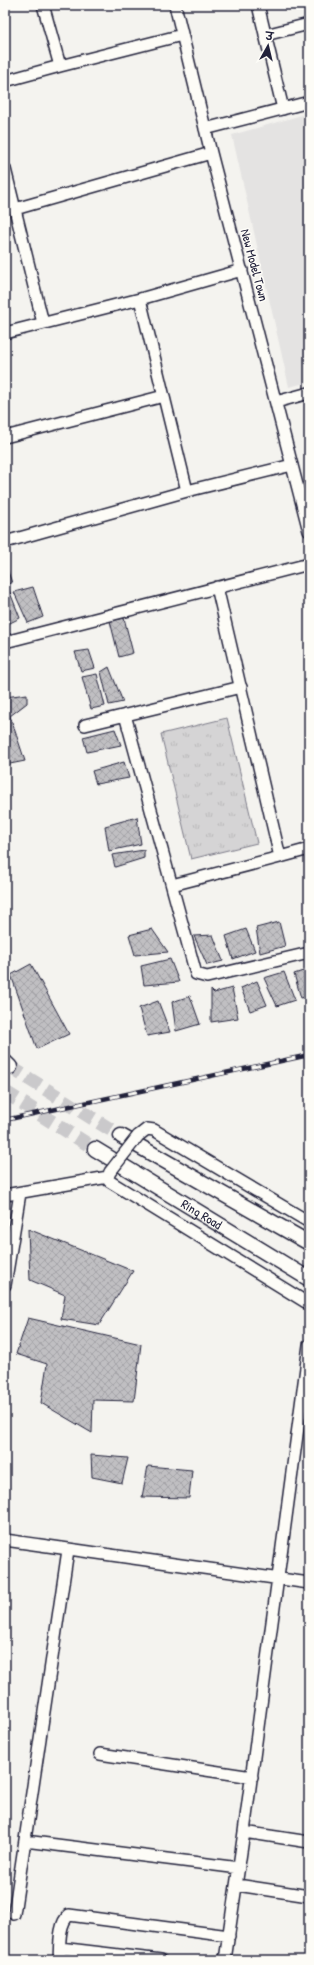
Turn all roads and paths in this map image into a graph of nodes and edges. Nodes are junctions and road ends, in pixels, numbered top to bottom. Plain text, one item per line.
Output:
1 (44, 5) edge
2 (175, 5) edge
3 (258, 5) edge
4 (309, 24) edge
5 (182, 35) junction
6 (265, 35) junction
7 (60, 66) junction
8 (5, 81) edge
9 (309, 102) edge
10 (283, 109) junction
11 (205, 129) junction
12 (211, 153) junction
13 (5, 169) edge
14 (15, 209) junction
15 (242, 270) junction
16 (140, 298) junction
17 (43, 324) junction
18 (5, 333) edge
19 (309, 393) edge
20 (164, 396) junction
21 (276, 402) junction
22 (5, 437) edge
23 (292, 465) junction
24 (187, 491) junction
25 (309, 531) edge
26 (5, 542) edge
27 (309, 564) edge
28 (217, 587) junction
29 (5, 642) edge
30 (241, 687) junction
31 (125, 715) junction
32 (85, 725) dead end
33 (309, 849) edge
34 (280, 857) junction
35 (172, 885) junction
36 (309, 953) edge
37 (121, 1136) tunnel mouth
38 (95, 1149) tunnel mouth
39 (109, 1174) junction
40 (20, 1193) junction
41 (5, 1195) edge
42 (309, 1222) edge
43 (309, 1243) edge
44 (309, 1279) edge
45 (5, 1285) edge
46 (309, 1304) edge
47 (309, 1345) edge
48 (5, 1540) edge
49 (68, 1550) junction
50 (277, 1579) junction
51 (309, 1583) edge
52 (100, 1754) dead end
53 (252, 1777) junction
54 (244, 1832) junction
55 (25, 1841) junction
56 (309, 1842) edge
57 (239, 1868) junction
58 (237, 1884) junction
59 (309, 1896) edge
60 (14, 1914) dead end
61 (229, 1936) junction
62 (60, 1948) junction
63 (58, 1960) edge
64 (161, 1960) edge
65 (225, 1960) edge

1 - 7 street
2 - 5 street, New Model Town
3 - 6 street
4 - 6 street
5 - 7 street
5 - 11 street, New Model Town
6 - 10 street
7 - 8 street
9 - 10 street
10 - 11 street
11 - 12 street, New Model Town
12 - 14 street
12 - 15 street, New Model Town
13 - 14 street
14 - 17 street
15 - 16 street
15 - 21 street, New Model Town
16 - 17 street
16 - 20 street
17 - 18 street
19 - 21 street
20 - 22 street
20 - 24 street
21 - 23 street, New Model Town
23 - 24 street
23 - 25 street, New Model Town
24 - 26 street
27 - 28 street
28 - 29 street
28 - 30 street
30 - 31 street
30 - 34 street
31 - 32 street
31 - 35 street
33 - 34 street
34 - 35 street
35 - 36 street
37 - 43 street, Ring Road
38 - 44 street, Ring Road
39 - 40 street
39 - 42 street, bridge
39 - 46 street
40 - 41 street
40 - 45 street
47 - 50 street
48 - 49 street
49 - 50 street
49 - 55 street
50 - 51 street
50 - 53 street
52 - 53 street
53 - 54 street
54 - 56 street
54 - 57 street
55 - 57 street
55 - 60 street
57 - 58 street
58 - 59 street
58 - 61 street
61 - 62 street
61 - 65 street
62 - 63 street
62 - 64 street

